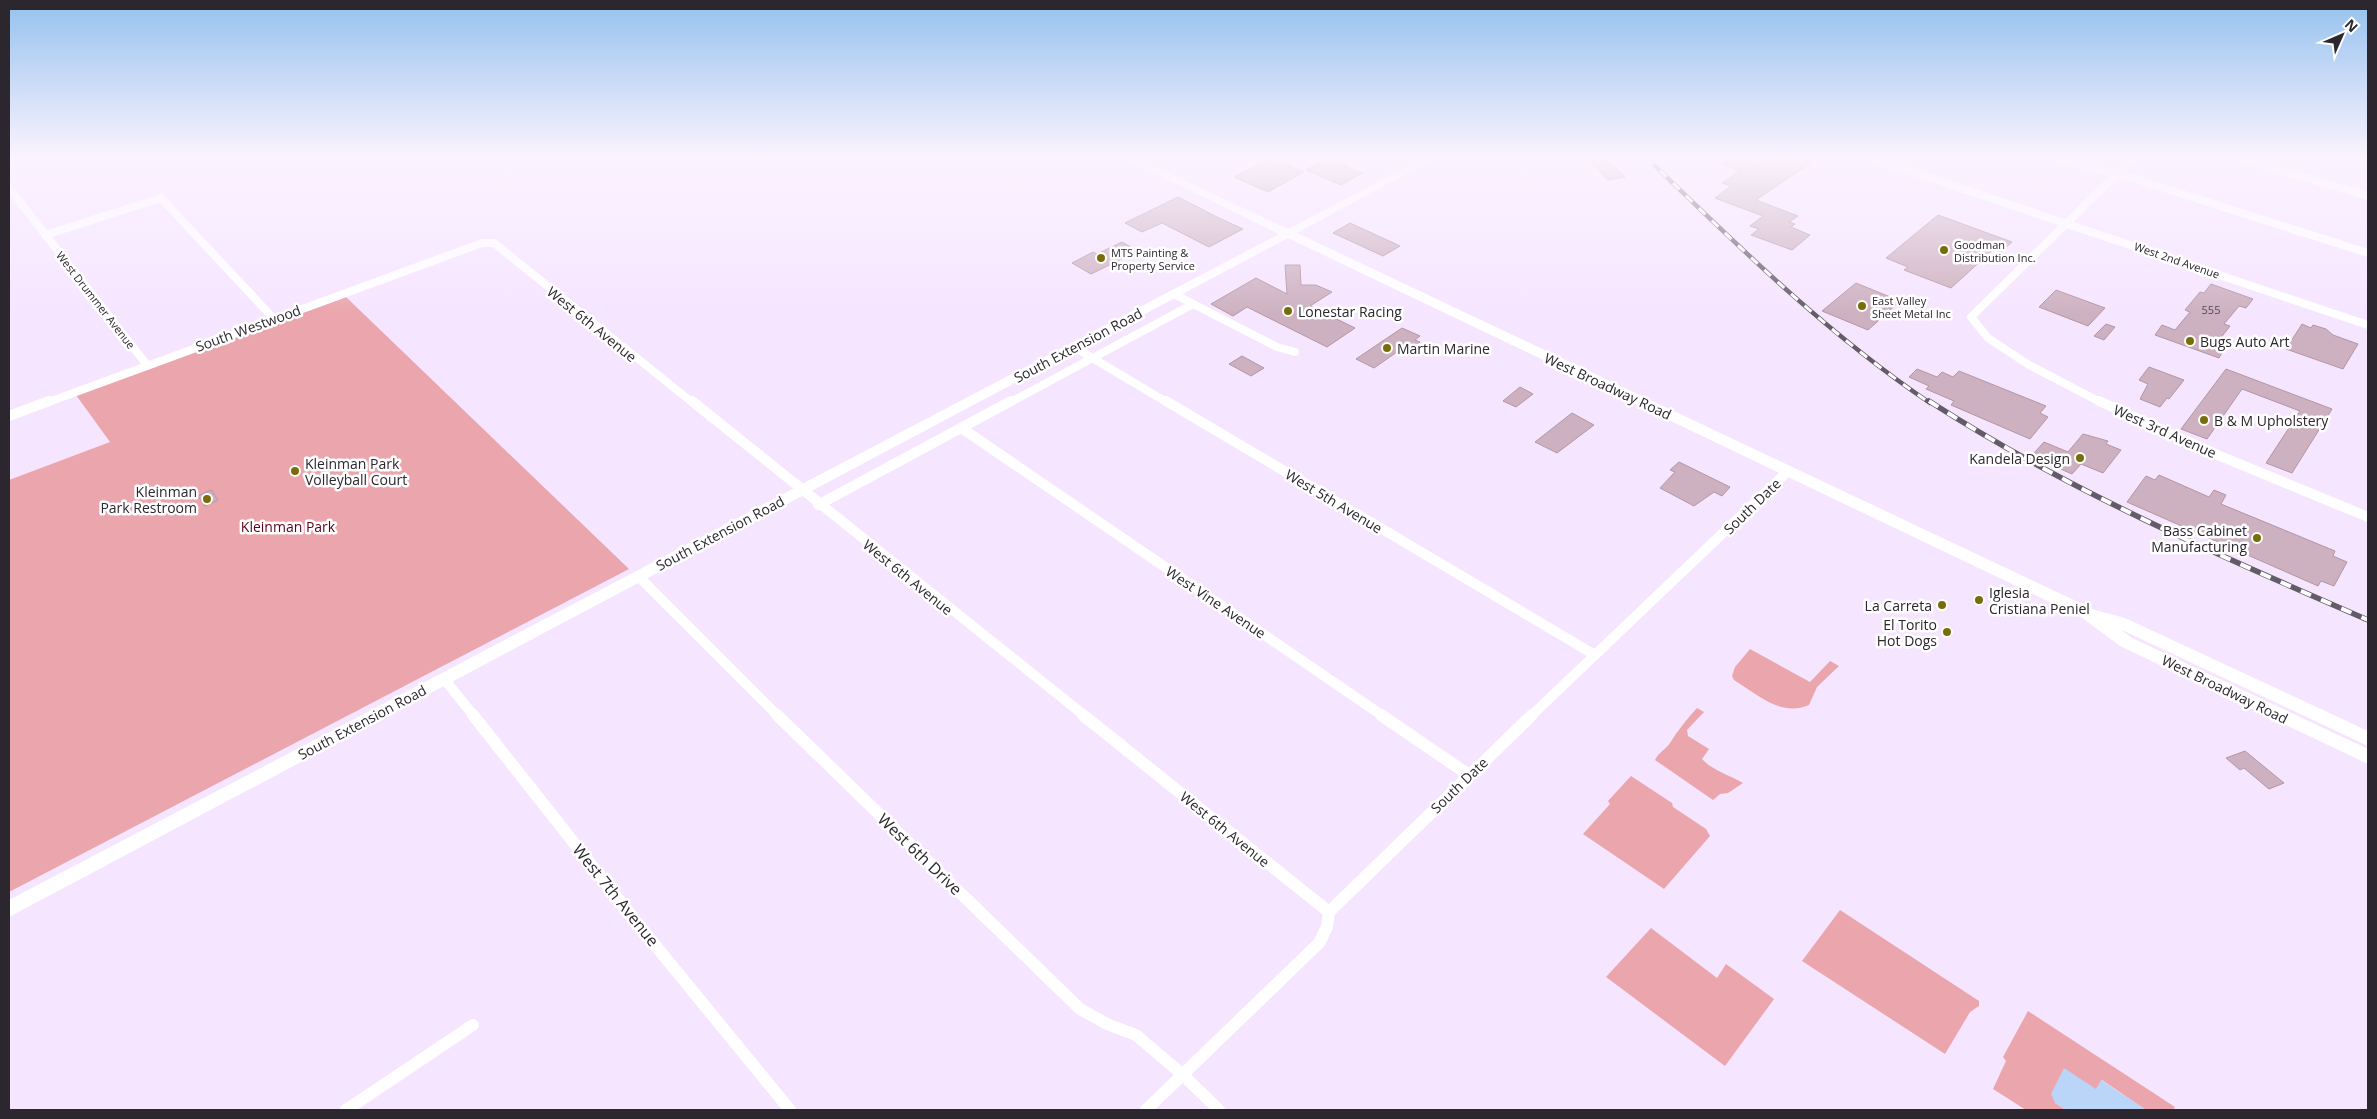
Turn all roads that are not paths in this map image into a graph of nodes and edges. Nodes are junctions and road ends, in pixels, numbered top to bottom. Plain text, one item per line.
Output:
1 (26, 210) edge
2 (123, 210) edge
3 (172, 210) edge
4 (1240, 210) edge
5 (1334, 210) edge
6 (2028, 210) edge
7 (2079, 210) edge
8 (2229, 210) edge
9 (2066, 223) junction
10 (1290, 234) junction
11 (45, 235) junction
12 (488, 242) joint
13 (2368, 253) edge
14 (1174, 294) junction
15 (1193, 304) junction
16 (274, 319) junction
17 (2368, 324) edge
18 (1074, 347) junction
19 (1295, 352) dead end
20 (1093, 358) junction
21 (147, 366) junction
22 (9, 416) edge
23 (963, 428) junction
24 (1788, 471) junction
25 (800, 491) junction
26 (818, 505) junction
27 (2368, 517) edge
28 (638, 576) junction
29 (2087, 614) junction
30 (1595, 655) junction
31 (444, 679) junction
32 (2368, 739) edge
33 (2368, 757) edge
34 (1469, 775) junction
35 (9, 909) edge
36 (1328, 912) junction
37 (473, 1025) dead end
38 (1183, 1075) junction
39 (346, 1110) edge
40 (790, 1110) edge
41 (1146, 1110) edge
42 (1220, 1110) edge

1 - 11 street, West Drummer Avenue
2 - 11 street
3 - 16 street
4 - 10 main road, West Broadway Road
5 - 10 main road, South Extension Road
6 - 9 street, West 2nd Avenue
7 - 9 street
8 - 13 street
9 - 17 street, West 2nd Avenue
9 - 27 street, West 3rd Avenue
10 - 14 main road, South Extension Road
10 - 24 main road, West Broadway Road
11 - 21 street, West Drummer Avenue
12 - 16 street, South Westwood
12 - 25 street, West 6th Avenue
14 - 15 street
14 - 18 main road, South Extension Road
15 - 19 street
15 - 20 street, South Extension Road
16 - 21 street, South Westwood
18 - 20 street, West 5th Avenue
18 - 25 main road, South Extension Road
20 - 23 street, South Extension Road
20 - 30 street, West 5th Avenue
21 - 22 street, South Westwood
23 - 26 street, South Extension Road
23 - 34 street, West Vine Avenue
24 - 29 main road, West Broadway Road
24 - 30 street, South Date
25 - 26 street, West 6th Avenue
25 - 28 main road, South Extension Road
26 - 36 street, West 6th Avenue
28 - 31 main road, South Extension Road
28 - 38 street, West 6th Drive
29 - 32 main road, West Broadway Road
29 - 33 main road, West Broadway Road
30 - 34 street, South Date
31 - 35 main road, South Extension Road
31 - 40 street, West 7th Avenue
34 - 36 street, South Date
36 - 38 street
37 - 39 street
38 - 41 street
38 - 42 street, West 6th Drive

